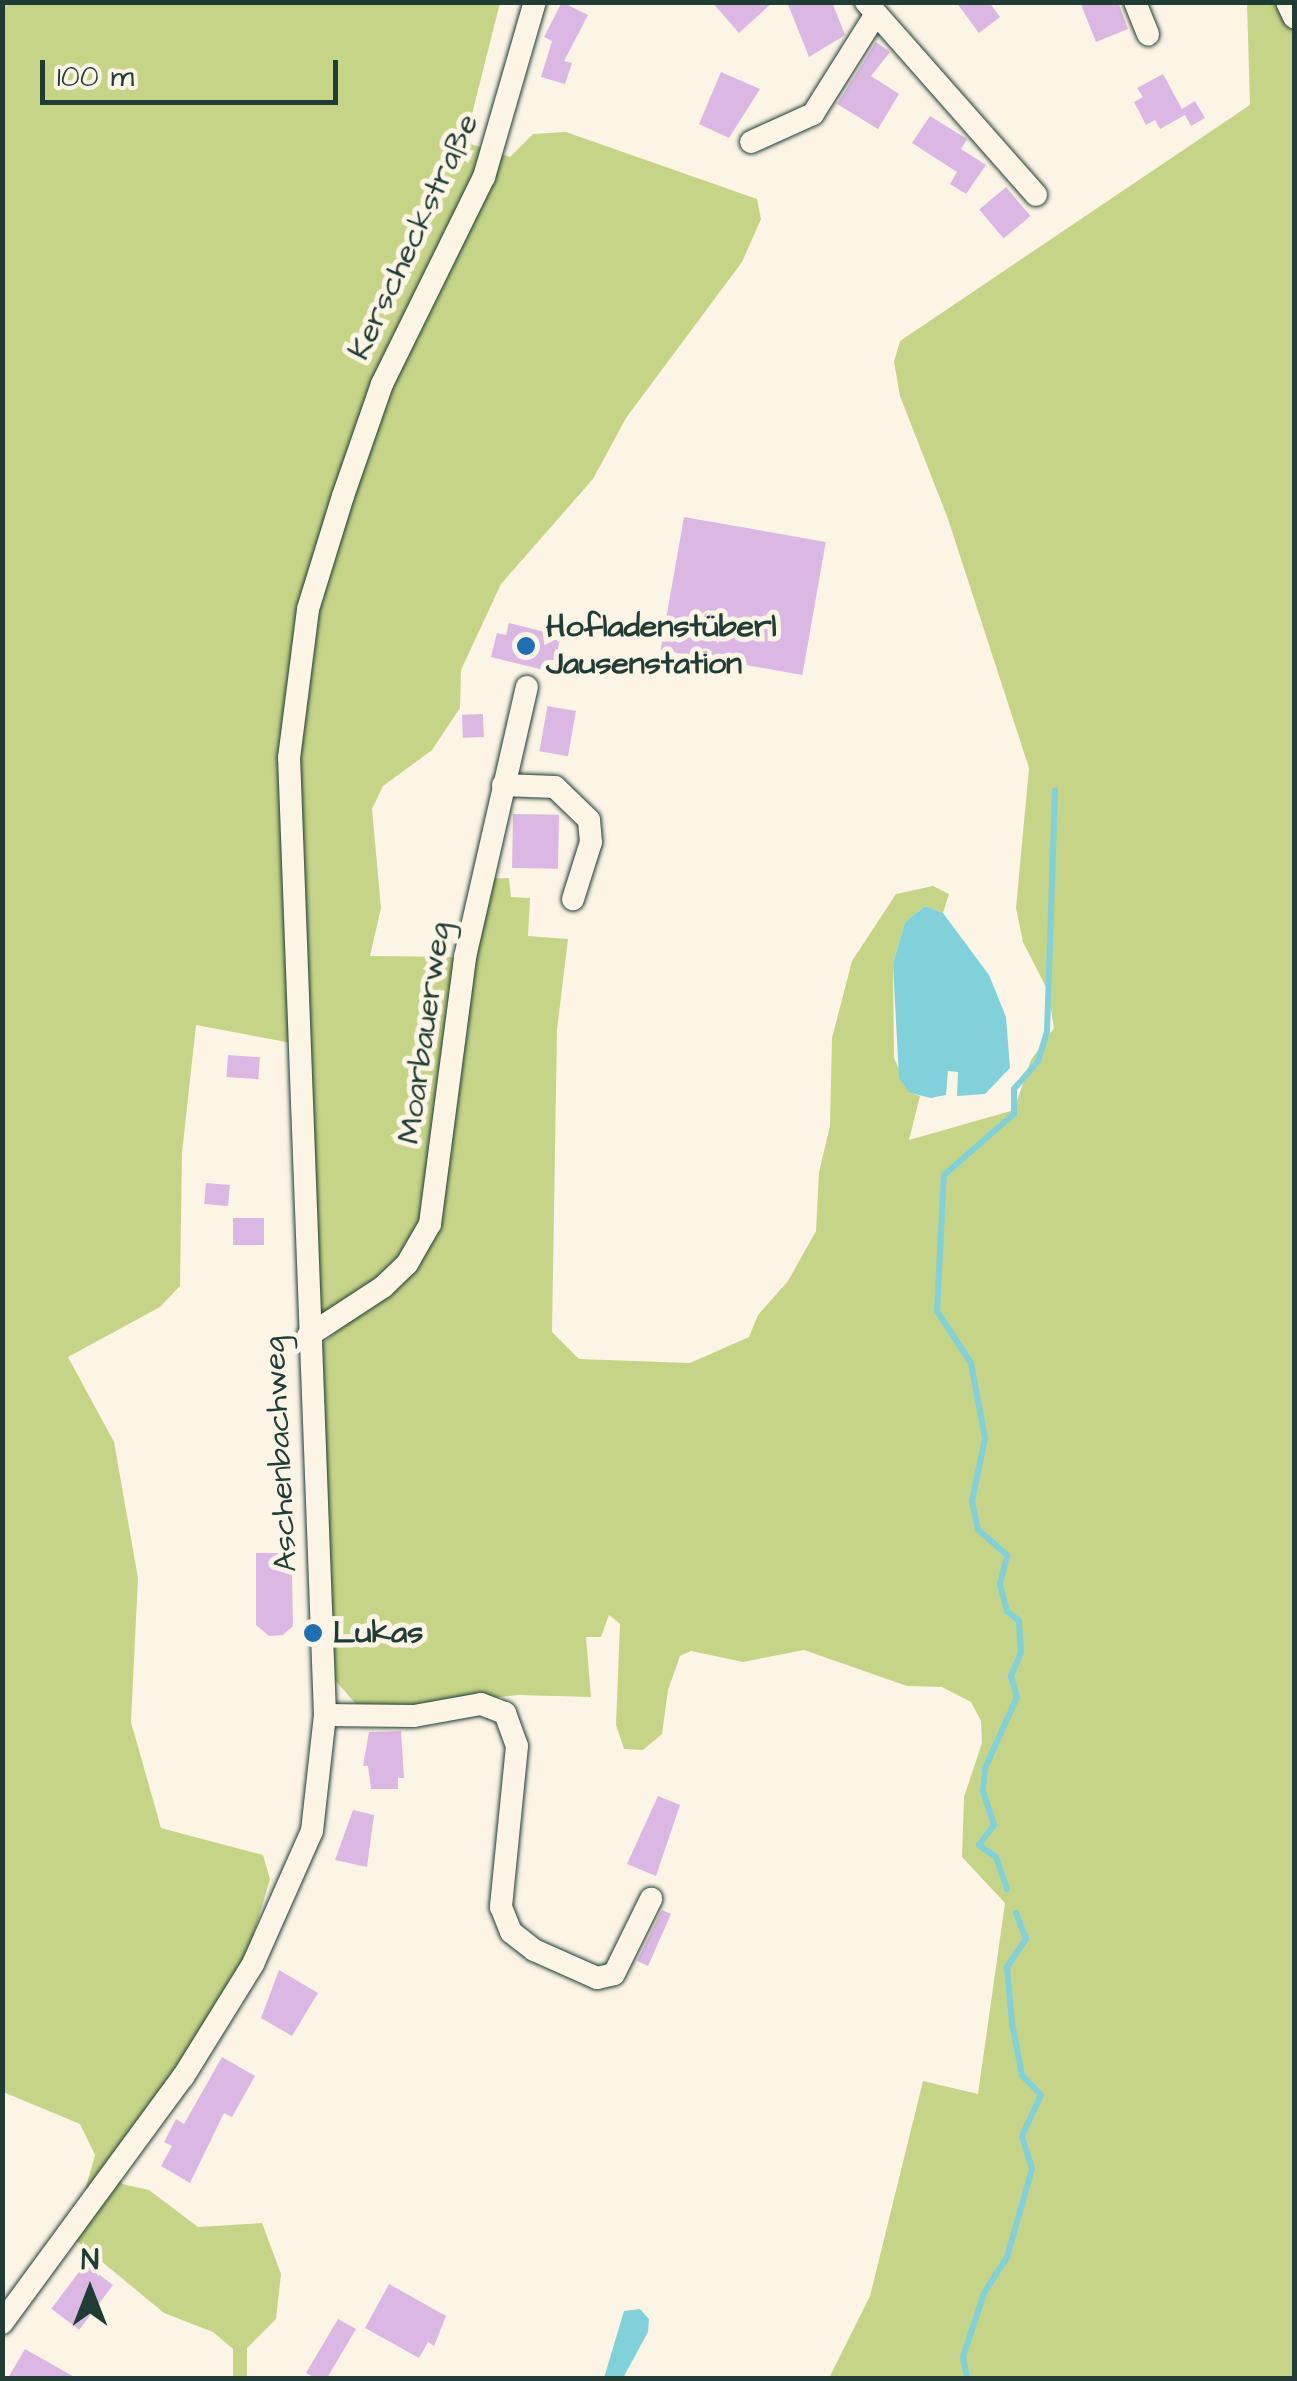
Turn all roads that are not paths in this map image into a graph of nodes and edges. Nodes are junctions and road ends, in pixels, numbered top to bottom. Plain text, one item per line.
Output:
1 (535, 2) edge
2 (1134, 2) edge
3 (1287, 2) edge
4 (871, 8) edge
5 (1294, 17) edge
6 (1148, 35) dead end
7 (751, 142) dead end
8 (1036, 195) dead end
9 (343, 496) joint
10 (527, 687) dead end
11 (502, 785) junction
12 (573, 899) dead end
13 (308, 1336) junction
14 (325, 1715) junction
15 (652, 1899) dead end
16 (2, 2323) edge

1 - 9 street, Kerscheckstraße
2 - 6 street
3 - 5 street
4 - 7 street
4 - 8 street
9 - 13 street, Aschenbachweg
10 - 11 street, Moarbauerweg
11 - 12 street
11 - 13 street, Moarbauerweg
13 - 14 street, Aschenbachweg
14 - 15 street
14 - 16 street, Aschenbachweg

